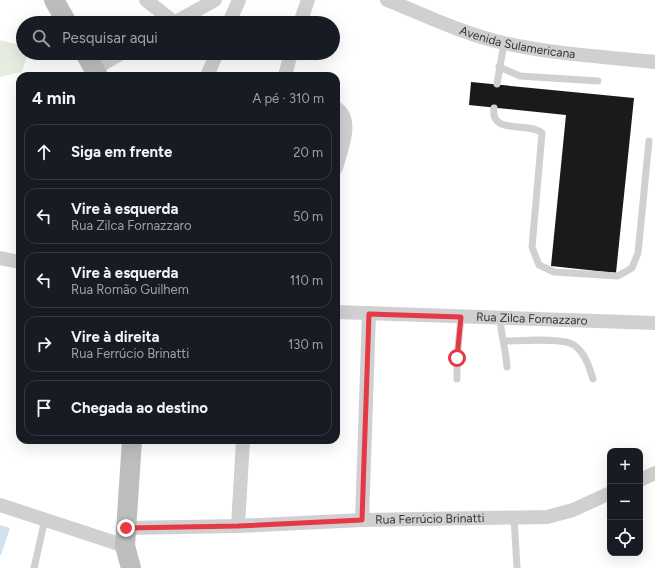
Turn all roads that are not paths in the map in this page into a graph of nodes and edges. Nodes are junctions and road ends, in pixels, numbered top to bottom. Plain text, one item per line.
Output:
1 (54, 0) edge
2 (146, 0) edge
3 (215, 0) edge
4 (239, 0) edge
5 (308, 0) edge
6 (387, 0) edge
7 (63, 16) edge
8 (165, 16) edge
9 (186, 16) edge
10 (232, 16) edge
11 (302, 16) edge
12 (504, 43) junction
13 (106, 60) edge
14 (214, 60) edge
15 (289, 60) edge
16 (655, 62) edge
17 (92, 66) edge
18 (499, 67) junction
19 (209, 72) edge
20 (286, 72) edge
21 (598, 81) dead end
22 (497, 84) dead end
23 (494, 108) dead end
24 (340, 113) edge
25 (649, 141) dead end
26 (340, 152) edge
27 (0, 258) edge
28 (16, 261) edge
29 (340, 312) edge
30 (369, 314) junction
31 (461, 317) junction
32 (500, 318) junction
33 (655, 323) edge
34 (503, 341) junction
35 (507, 367) dead end
36 (457, 378) dead end
37 (593, 379) dead end
38 (132, 444) edge
39 (243, 444) edge
40 (655, 473) edge
41 (643, 479) edge
42 (607, 495) edge
43 (0, 505) edge
44 (514, 518) junction
45 (45, 519) junction
46 (362, 520) junction
47 (238, 526) junction
48 (126, 537) junction
49 (34, 568) edge
50 (131, 568) edge
51 (517, 568) edge

1 - 7 street
2 - 8 street
3 - 9 street
4 - 10 street
5 - 11 street
6 - 12 street, Avenida Sulamericana
12 - 16 street, Avenida Sulamericana
12 - 18 lane
13 - 17 street
14 - 19 street
15 - 20 street
18 - 21 lane
18 - 22 lane
23 - 25 lane
24 - 26 street
27 - 28 street
29 - 30 street, Rua Zilca Fornazzaro
30 - 31 street, Rua Zilca Fornazzaro
30 - 46 street
31 - 32 street, Rua Zilca Fornazzaro
31 - 36 lane
32 - 33 street, Rua Zilca Fornazzaro
32 - 34 lane
34 - 35 lane
34 - 37 lane
38 - 48 street
39 - 47 street
40 - 41 street
42 - 44 street, Rua Ferrúcio Brinatti
43 - 45 street, Rua Ferrúcio Brinatti
44 - 46 street, Rua Ferrúcio Brinatti
44 - 51 lane
45 - 48 street, Rua Ferrúcio Brinatti
45 - 49 lane
46 - 47 street, Rua Ferrúcio Brinatti
47 - 48 street, Rua Ferrúcio Brinatti
48 - 50 street

